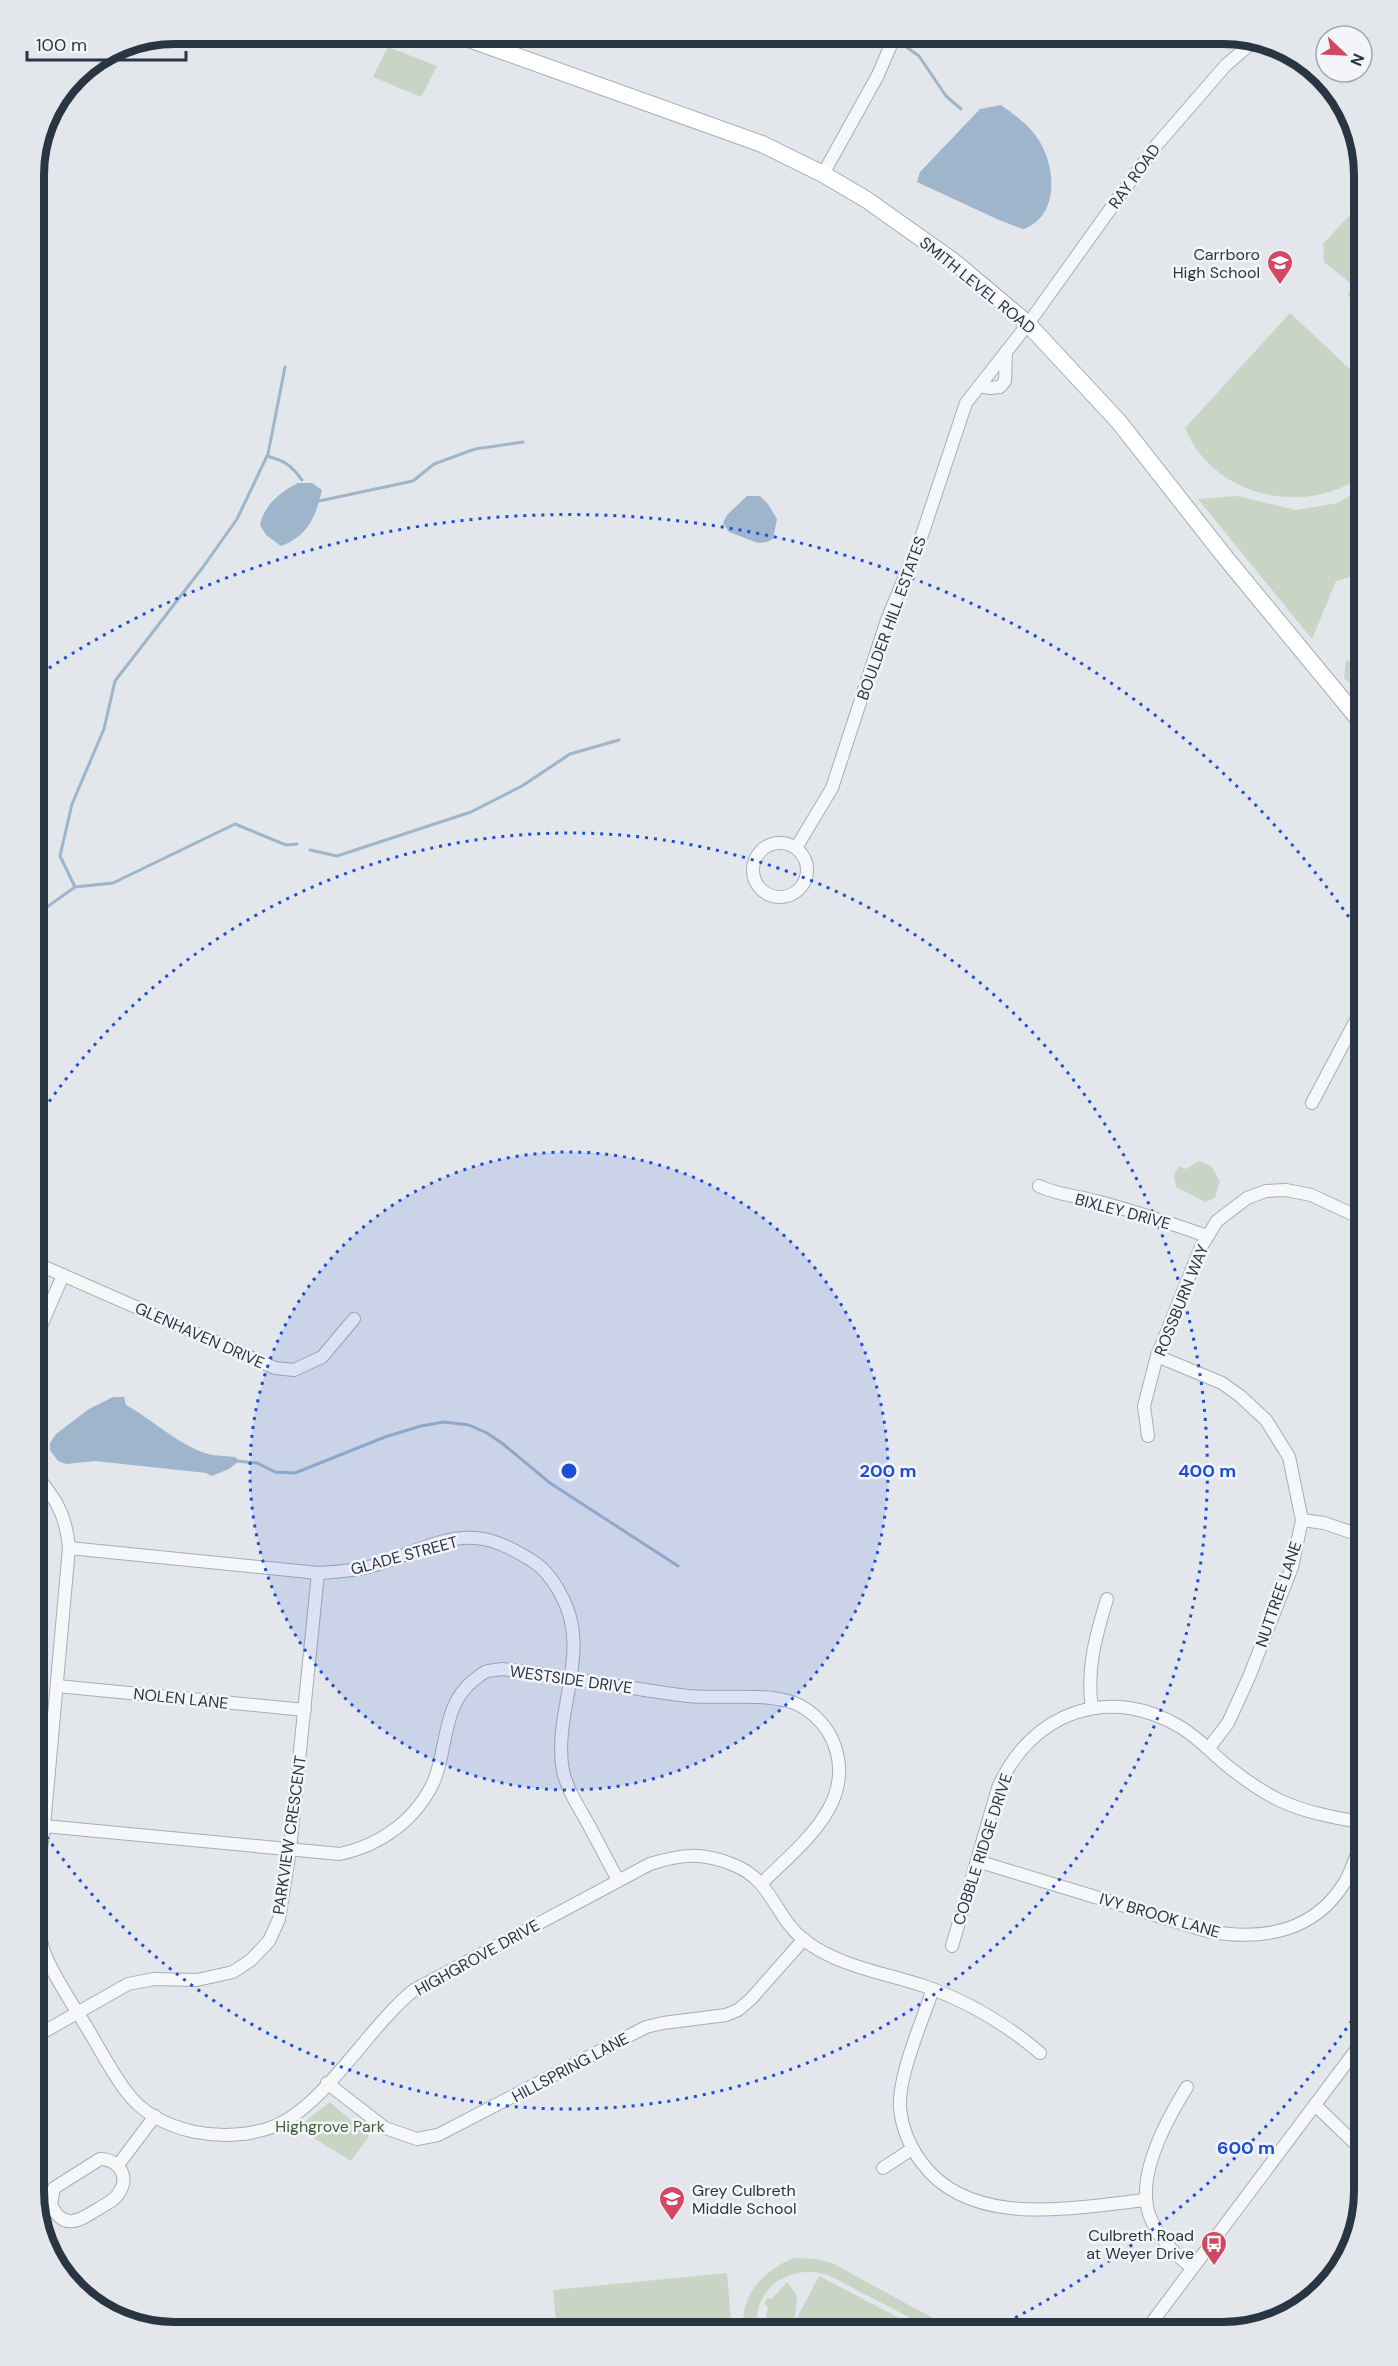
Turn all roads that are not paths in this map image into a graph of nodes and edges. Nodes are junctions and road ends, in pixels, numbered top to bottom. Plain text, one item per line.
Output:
1 (483, 44) edge
2 (891, 44) edge
3 (1248, 46) edge
4 (823, 174) junction
5 (1028, 324) junction
6 (1354, 713) edge
7 (796, 848) junction
8 (1354, 1024) edge
9 (1312, 1103) dead end
10 (1038, 1186) dead end
11 (1354, 1215) edge
12 (1207, 1236) junction
13 (44, 1267) edge
14 (63, 1275) junction
15 (44, 1319) edge
16 (354, 1319) dead end
17 (1157, 1356) junction
18 (1148, 1436) dead end
19 (44, 1483) edge
20 (1302, 1520) junction
21 (1354, 1533) edge
22 (69, 1548) junction
23 (318, 1573) junction
24 (1107, 1599) dead end
25 (572, 1679) junction
26 (57, 1686) junction
27 (1092, 1708) junction
28 (304, 1710) junction
29 (1209, 1748) junction
30 (44, 1757) edge
31 (49, 1758) junction
32 (1354, 1821) edge
33 (44, 1826) joint
34 (290, 1850) junction
35 (1354, 1858) edge
36 (977, 1862) junction
37 (618, 1880) junction
38 (762, 1882) junction
39 (804, 1939) junction
40 (952, 1946) dead end
41 (44, 1950) edge
42 (933, 1989) junction
43 (77, 2012) junction
44 (44, 2032) edge
45 (1040, 2053) dead end
46 (1354, 2053) edge
47 (327, 2083) junction
48 (1187, 2087) dead end
49 (1315, 2105) junction
50 (155, 2116) junction
51 (1354, 2142) edge
52 (912, 2149) junction
53 (118, 2165) junction
54 (883, 2168) dead end
55 (1146, 2200) junction
56 (1192, 2268) junction
57 (1152, 2322) edge

1 - 4 main road, SMITH LEVEL ROAD
2 - 4 street
3 - 5 street, RAY ROAD
4 - 5 main road, SMITH LEVEL ROAD
5 - 6 main road, SMITH LEVEL ROAD
5 - 7 street, BOULDER HILL ESTATES
7 - 7 street
8 - 9 street
10 - 12 street, BIXLEY DRIVE
11 - 12 street, ROSSBURN WAY
12 - 17 street, ROSSBURN WAY
13 - 14 street, GLENHAVEN DRIVE
14 - 15 street
14 - 16 street, GLENHAVEN DRIVE
17 - 18 street, ROSSBURN WAY
17 - 20 street, NUTTREE LANE
19 - 22 street, HIGHGROVE DRIVE
20 - 21 street
20 - 29 street, NUTTREE LANE
22 - 23 street, GLADE STREET
22 - 26 street, HIGHGROVE DRIVE
23 - 25 street, GLADE STREET
23 - 28 street, PARKVIEW CRESCENT
24 - 27 street
25 - 34 street, WESTSIDE DRIVE
25 - 37 street, GLADE STREET
25 - 38 street, WESTSIDE DRIVE
26 - 28 street, NOLEN LANE
26 - 31 street, HIGHGROVE DRIVE
27 - 29 street, COBBLE RIDGE DRIVE
27 - 36 street, COBBLE RIDGE DRIVE
28 - 34 street, PARKVIEW CRESCENT
29 - 32 street, COBBLE RIDGE DRIVE
30 - 31 street
31 - 33 street, HIGHGROVE DRIVE
33 - 34 street, WESTSIDE DRIVE
34 - 43 street, PARKVIEW CRESCENT
35 - 36 street, IVY BROOK LANE
36 - 40 street, COBBLE RIDGE DRIVE
37 - 38 street, HIGHGROVE DRIVE
37 - 47 street, HIGHGROVE DRIVE
38 - 39 street, HIGHGROVE DRIVE
39 - 42 street, HIGHGROVE DRIVE
39 - 47 street, HILLSPRING LANE
41 - 43 street, HIGHGROVE DRIVE
42 - 45 street, HIGHGROVE DRIVE
42 - 52 street
43 - 44 street, PARKVIEW CRESCENT
43 - 50 street, HIGHGROVE DRIVE
46 - 49 street
47 - 50 street, HIGHGROVE DRIVE
48 - 55 street
49 - 51 street
49 - 56 street
50 - 53 street
52 - 54 street
52 - 55 street
53 - 53 street
55 - 56 street
56 - 57 street

